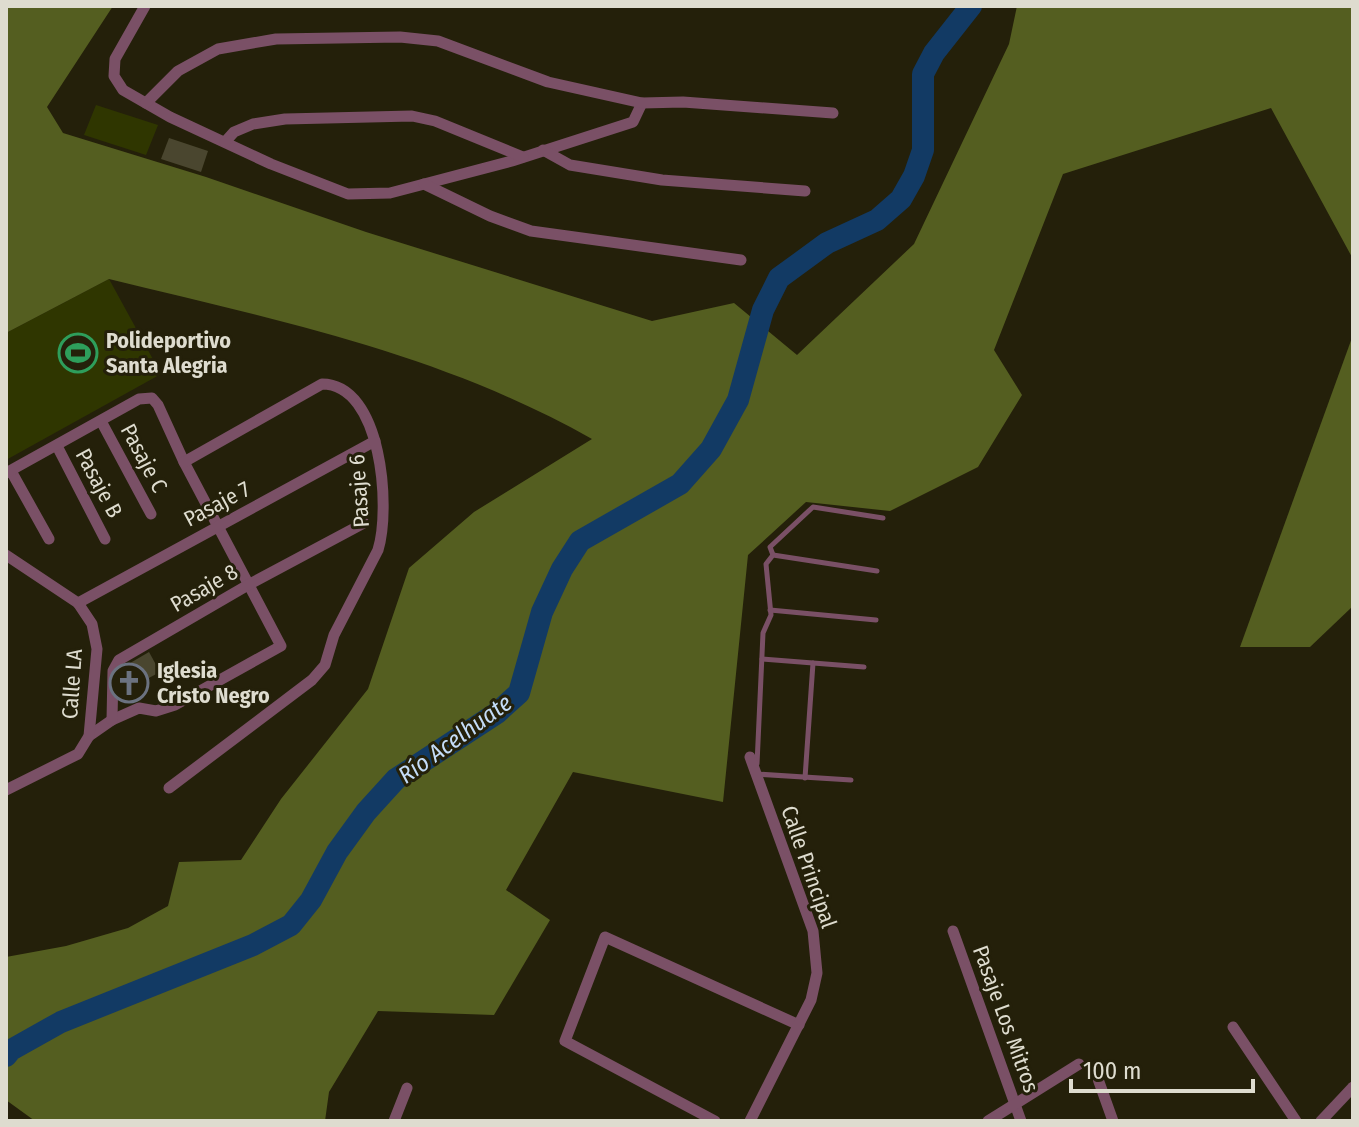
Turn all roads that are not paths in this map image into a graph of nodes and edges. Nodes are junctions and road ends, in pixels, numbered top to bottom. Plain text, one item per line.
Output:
1 (145, 6) edge
2 (146, 103) junction
3 (642, 103) junction
4 (833, 113) dead end
5 (225, 142) junction
6 (543, 150) junction
7 (523, 157) junction
8 (424, 184) junction
9 (805, 191) dead end
10 (741, 260) dead end
11 (101, 421) junction
12 (375, 441) junction
13 (57, 446) junction
14 (184, 462) junction
15 (8, 472) edge
16 (151, 514) dead end
17 (883, 518) dead end
18 (364, 523) dead end
19 (217, 526) junction
20 (49, 539) dead end
21 (105, 539) dead end
22 (6, 555) edge
23 (773, 555) junction
24 (877, 571) dead end
25 (248, 585) junction
26 (78, 603) junction
27 (770, 610) junction
28 (876, 620) dead end
29 (762, 659) junction
30 (813, 663) junction
31 (864, 667) dead end
32 (112, 720) junction
33 (89, 736) junction
34 (750, 757) dead end
35 (756, 775) junction
36 (805, 778) junction
37 (851, 780) dead end
38 (169, 788) dead end
39 (6, 790) edge
40 (953, 931) dead end
41 (799, 1025) junction
42 (1233, 1027) dead end
43 (1079, 1064) dead end
44 (1098, 1079) dead end
45 (1353, 1087) edge
46 (407, 1088) dead end
47 (1015, 1104) junction
48 (394, 1121) edge
49 (715, 1121) edge
50 (750, 1121) edge
51 (988, 1121) edge
52 (1021, 1121) edge
53 (1113, 1121) edge
54 (1296, 1121) edge
55 (1321, 1121) edge

1 - 2 street
2 - 3 street
2 - 5 street
3 - 4 street
3 - 6 street
5 - 7 street
5 - 8 street
6 - 7 street
6 - 9 street
7 - 8 street
8 - 10 street
11 - 13 street
11 - 14 street
11 - 16 street, Pasaje C
12 - 14 street, Pasaje 6
12 - 19 street, Pasaje 7
12 - 38 street, Pasaje 6
13 - 15 street
13 - 21 street, Pasaje B
14 - 19 street
15 - 20 street
17 - 23 lane
18 - 25 street, Pasaje 8
19 - 25 street
19 - 26 street, Pasaje 7
22 - 26 street, Calle LA
23 - 24 lane
23 - 27 lane
25 - 32 street, Pasaje 8
25 - 32 street
26 - 33 street, Calle LA
27 - 28 lane
27 - 29 lane
29 - 30 lane
29 - 35 lane
30 - 31 lane
30 - 36 lane
32 - 33 street
33 - 39 street, Calle LA
34 - 35 street, Calle Principal
35 - 36 lane
35 - 41 street, Calle Principal
36 - 37 lane
40 - 47 street, Pasaje Los Mitros
41 - 49 street
41 - 50 street, Calle Principal
42 - 54 street
43 - 47 street
44 - 53 street
45 - 55 street
46 - 48 street
47 - 51 street
47 - 52 street, Pasaje Los Mitros

